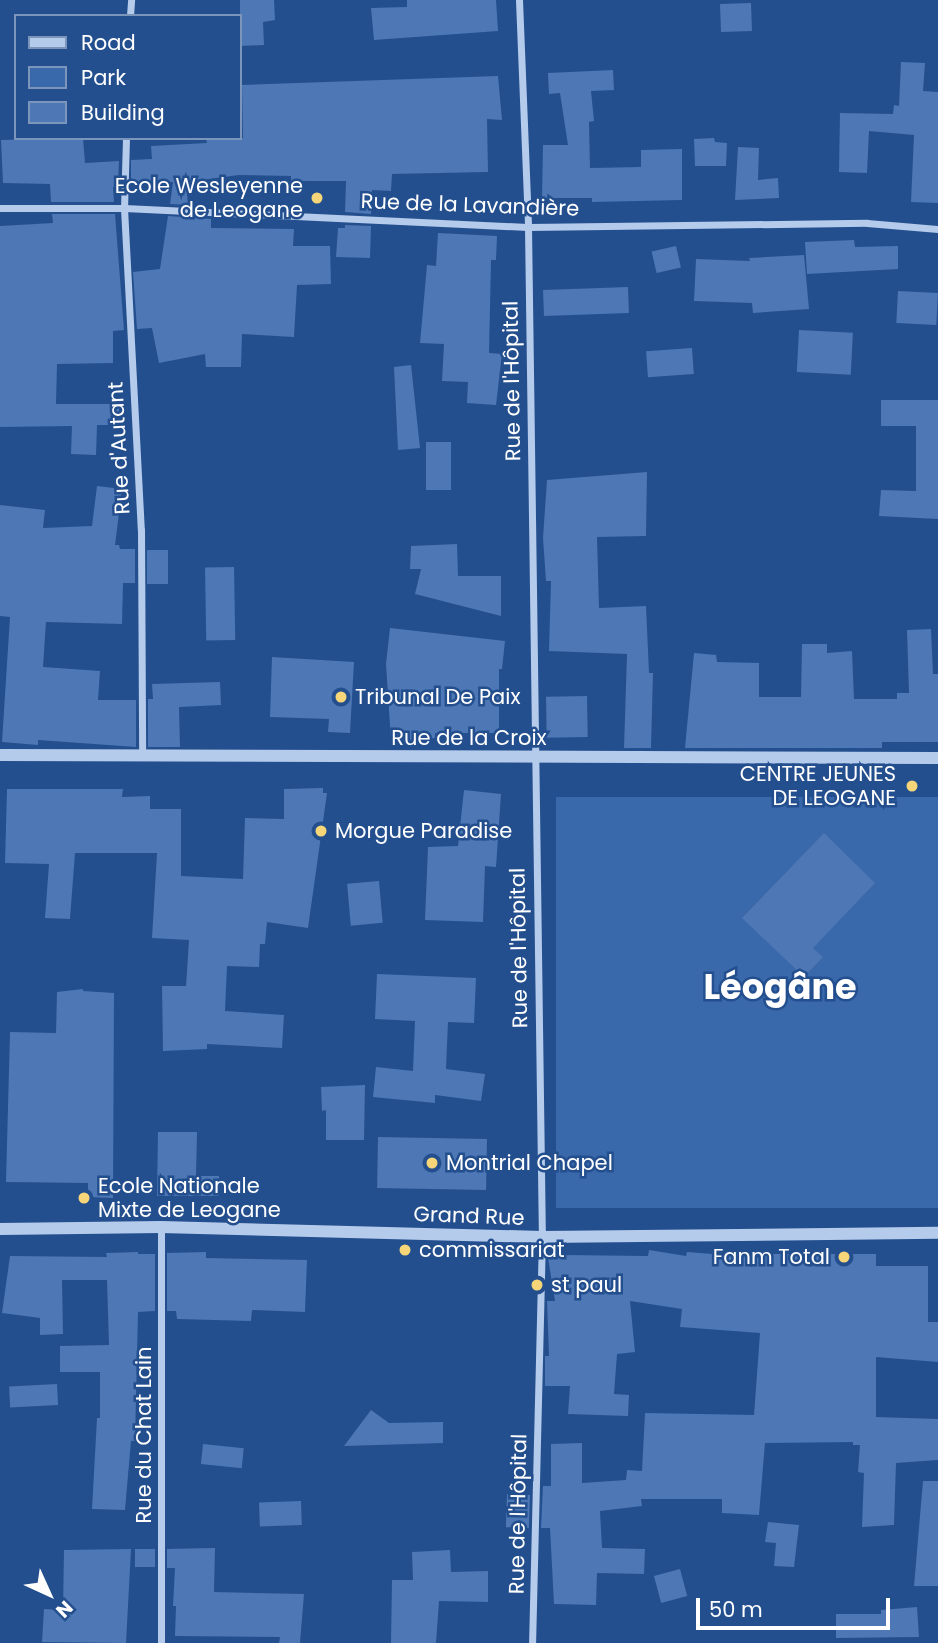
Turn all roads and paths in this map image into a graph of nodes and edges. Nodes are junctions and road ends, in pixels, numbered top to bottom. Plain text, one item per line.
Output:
1 (519, 0) edge
2 (126, 140) edge
3 (0, 208) edge
4 (124, 208) junction
5 (528, 227) junction
6 (938, 229) edge
7 (0, 755) edge
8 (142, 755) junction
9 (534, 757) junction
10 (938, 758) edge
11 (161, 1227) junction
12 (0, 1229) edge
13 (938, 1233) edge
14 (542, 1237) junction
15 (161, 1643) edge
16 (532, 1643) edge

1 - 5 street, Rue de l'Hôpital
2 - 4 street, Rue d'Autant
3 - 4 street, Rue de la Lavandière
4 - 5 street, Rue de la Lavandière
4 - 8 street, Rue d'Autant
5 - 6 street, Rue de la Lavandière
5 - 9 street, Rue de l'Hôpital
7 - 8 street, Rue de la Croix
8 - 9 street, Rue de la Croix
9 - 10 street, Rue de la Croix
9 - 14 street, Rue de l'Hôpital
11 - 12 street, Grand Rue
11 - 14 street, Grand Rue
11 - 15 street, Rue du Chat Lain
13 - 14 street, Grand Rue
14 - 16 street, Rue de l'Hôpital

